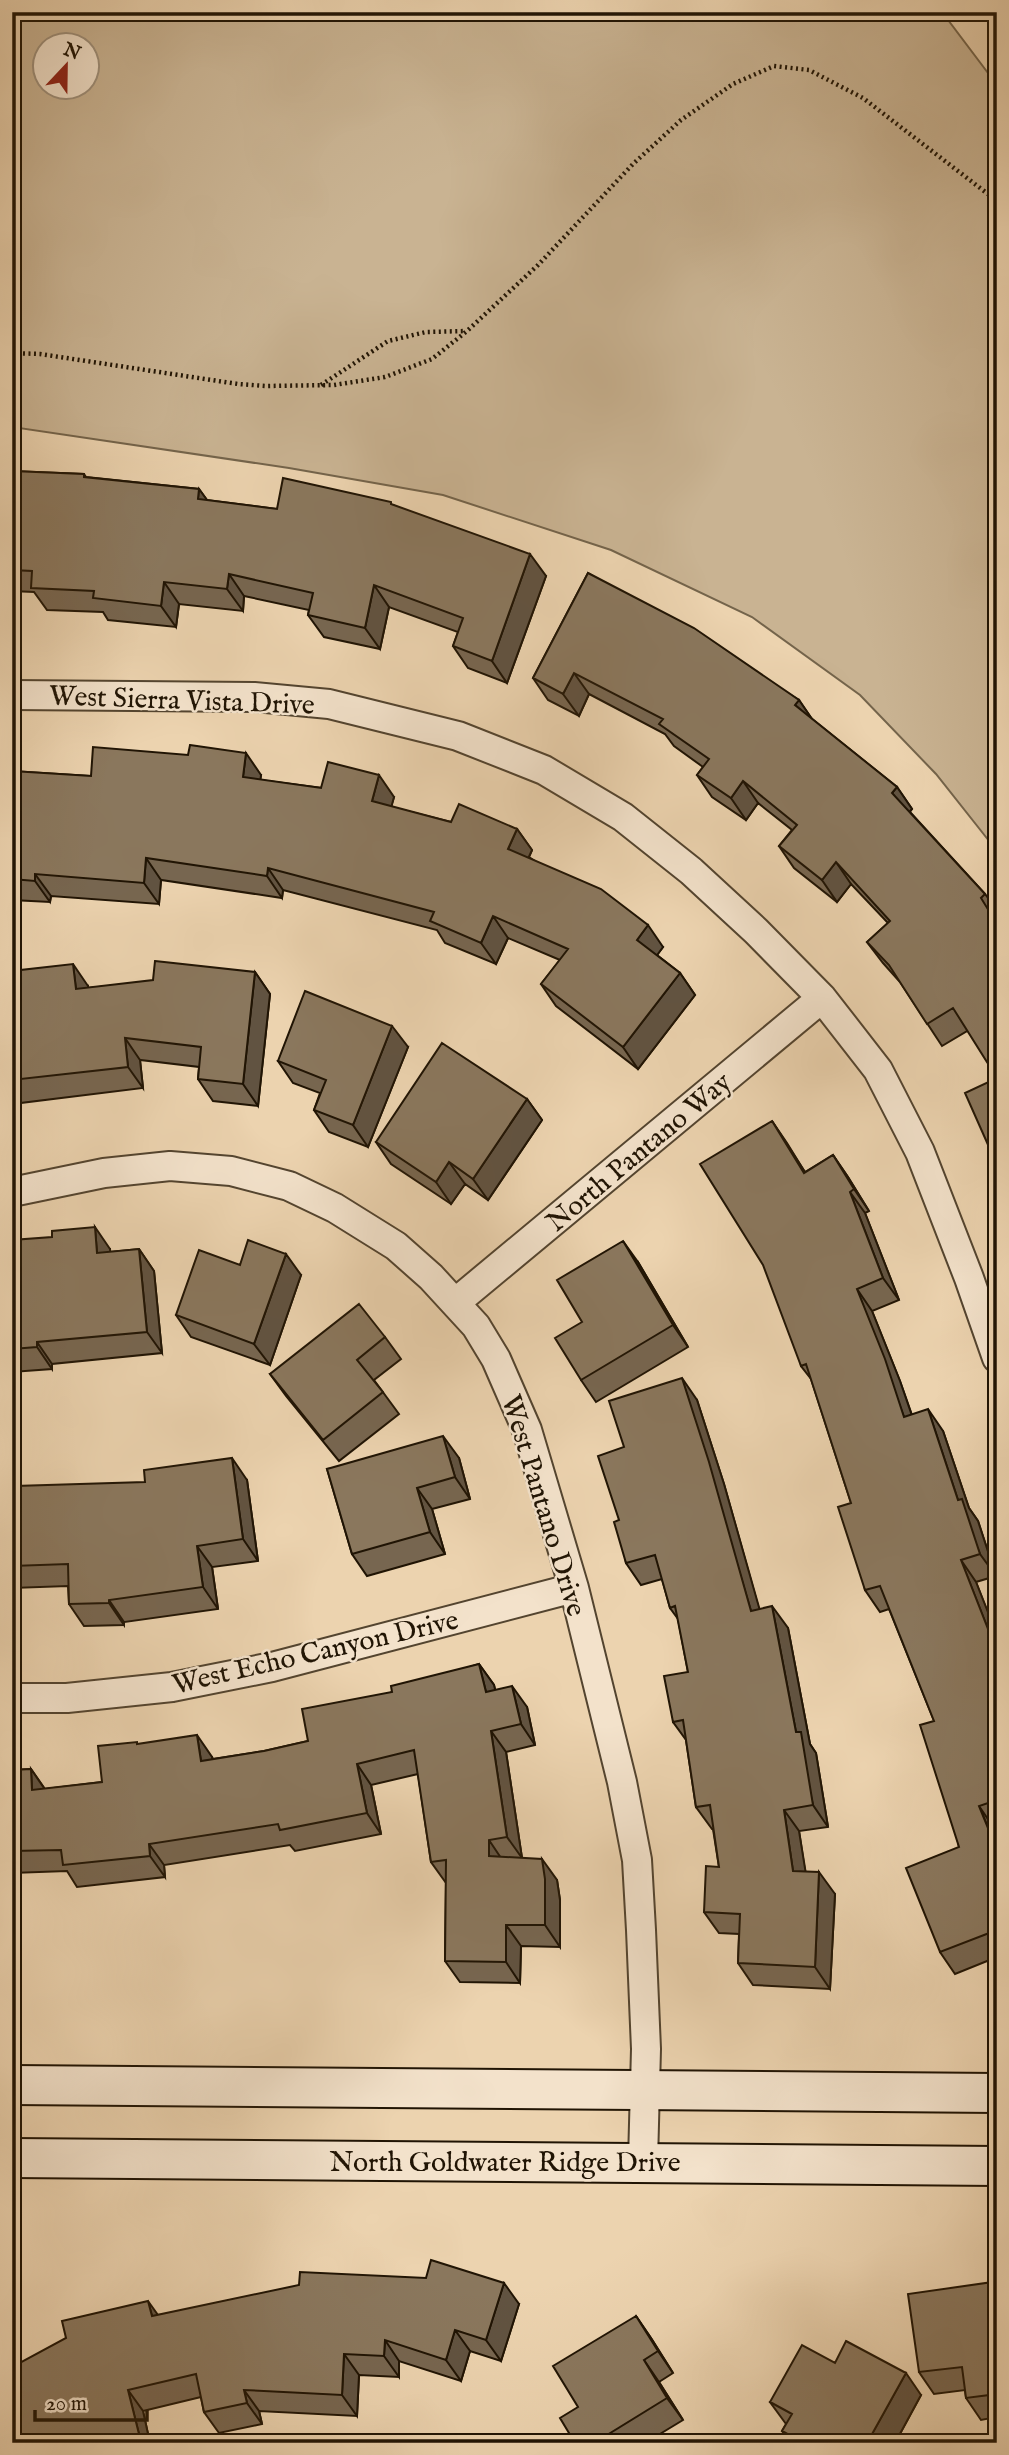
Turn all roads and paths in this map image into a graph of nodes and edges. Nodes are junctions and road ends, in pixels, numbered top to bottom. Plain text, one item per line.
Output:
1 (997, 201) edge
2 (467, 331) junction
3 (12, 353) edge
4 (321, 385) junction
5 (12, 695) edge
6 (821, 998) junction
7 (12, 1192) edge
8 (455, 1303) junction
9 (997, 1358) edge
10 (574, 1588) junction
11 (12, 1698) edge
12 (12, 2085) edge
13 (646, 2090) junction
14 (997, 2093) edge
15 (12, 2158) edge
16 (643, 2161) junction
17 (997, 2165) edge

1 - 2 path
2 - 4 path
2 - 4 path
3 - 4 path
5 - 6 street, West Sierra Vista Drive
6 - 8 street, North Pantano Way
6 - 9 street, West Sierra Vista Drive
7 - 8 street, West Pantano Drive
8 - 10 street, West Pantano Drive
10 - 11 street, West Echo Canyon Drive
10 - 13 street, West Pantano Drive
12 - 13 street
13 - 14 street
13 - 16 street, West Pantano Drive
15 - 16 street, North Goldwater Ridge Drive
16 - 17 street, North Goldwater Ridge Drive

